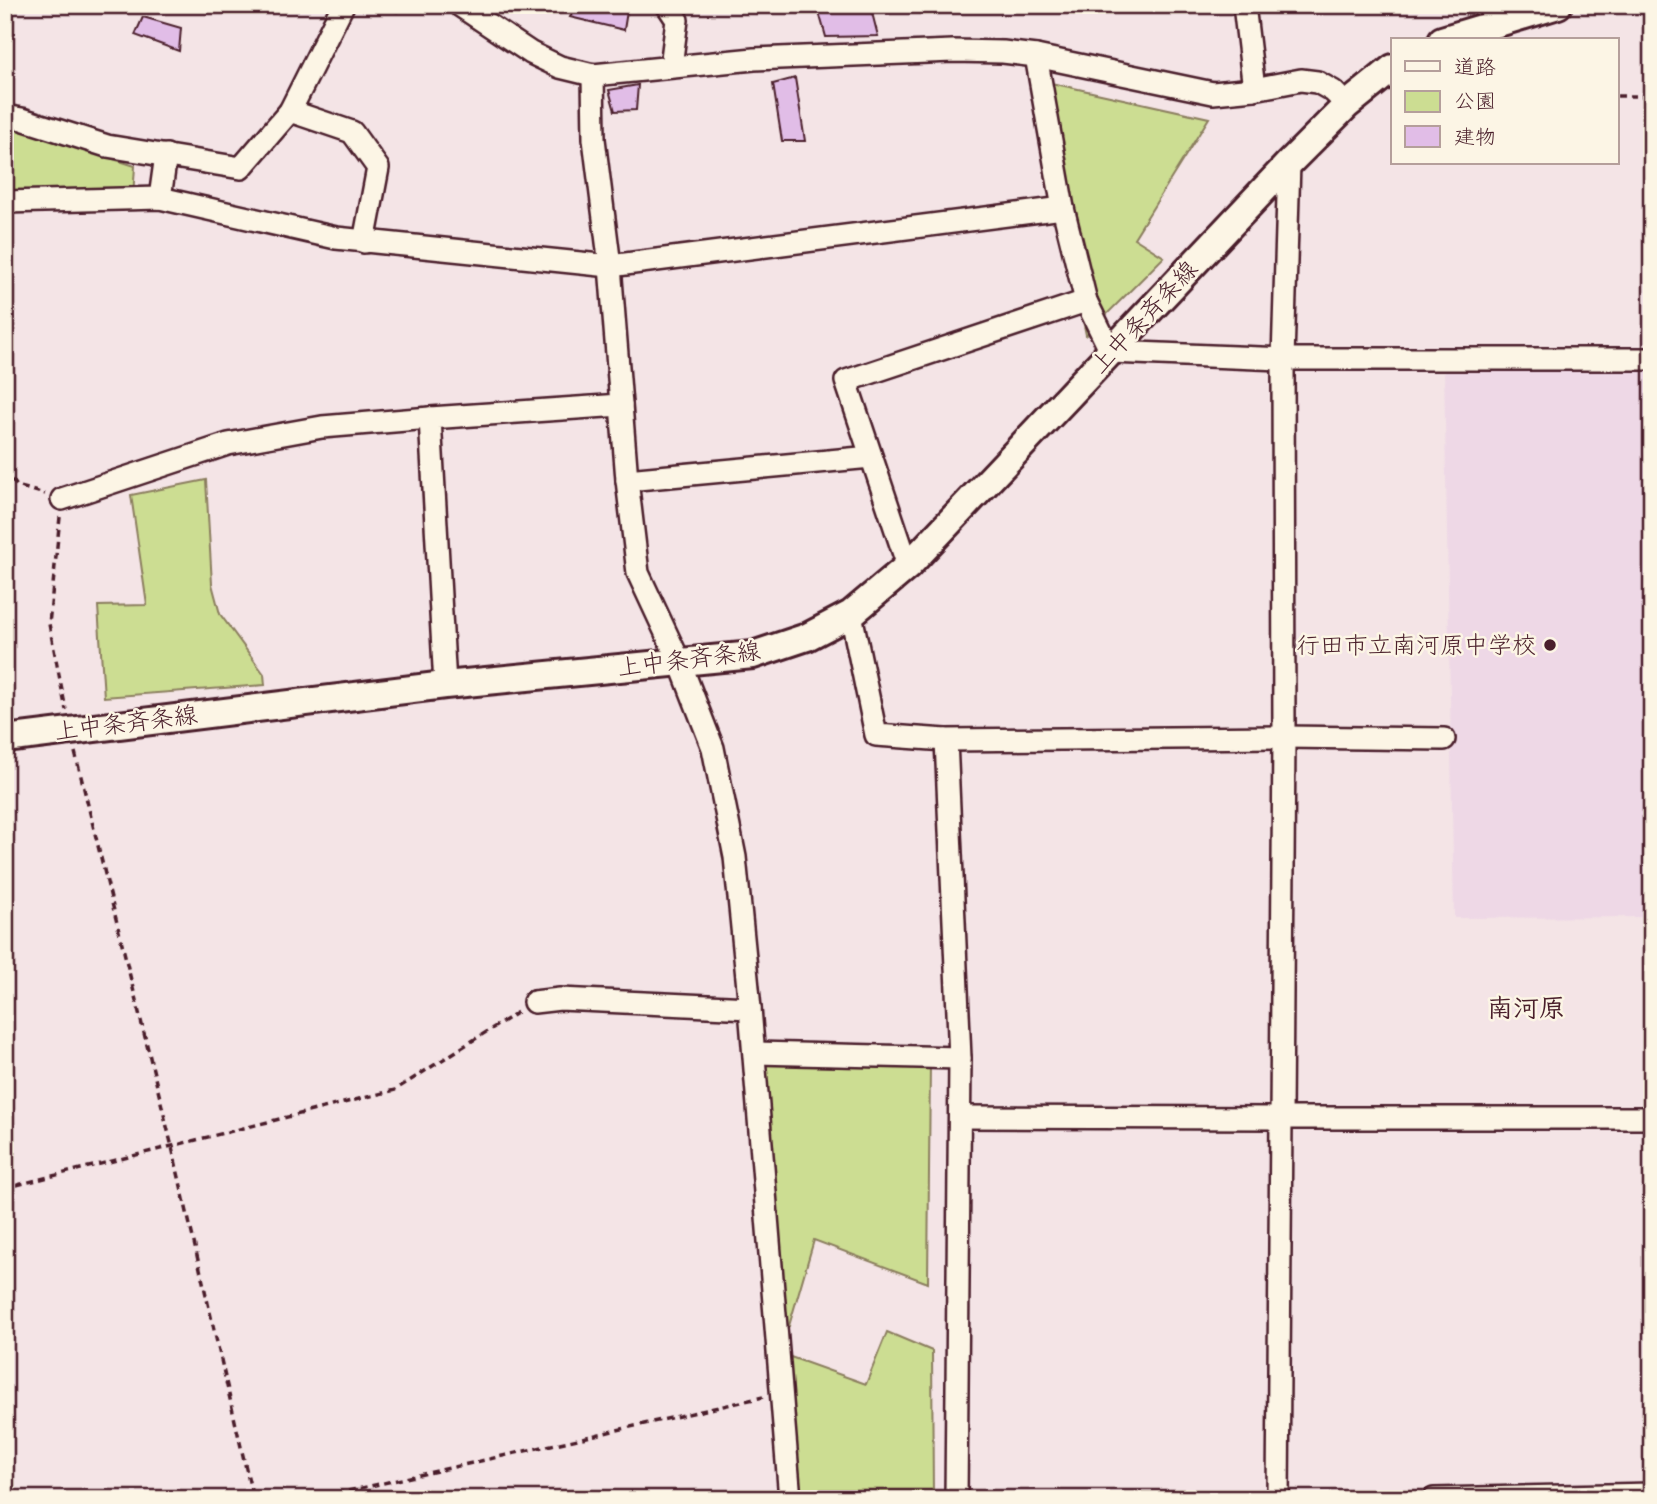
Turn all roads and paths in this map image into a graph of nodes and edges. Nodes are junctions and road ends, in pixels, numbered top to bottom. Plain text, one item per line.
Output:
1 (343, 5) edge
2 (459, 5) edge
3 (1244, 5) edge
4 (1558, 5) edge
5 (676, 10) edge
6 (1449, 38) edge
7 (1035, 56) junction
8 (671, 66) junction
9 (1391, 70) edge
10 (593, 75) junction
11 (1254, 89) junction
12 (1618, 96) edge
13 (1652, 96) edge
14 (1348, 105) junction
15 (290, 111) junction
16 (5, 116) edge
17 (166, 155) junction
18 (1289, 163) junction
19 (160, 198) junction
20 (5, 202) edge
21 (1063, 208) junction
22 (364, 242) junction
23 (610, 266) junction
24 (1086, 301) junction
25 (1111, 352) junction
26 (1283, 359) junction
27 (1652, 359) edge
28 (621, 405) junction
29 (430, 418) junction
30 (871, 457) junction
31 (5, 470) edge
32 (627, 480) junction
33 (62, 499) junction
34 (908, 566) junction
35 (850, 614) junction
36 (680, 663) junction
37 (445, 685) junction
38 (70, 730) junction
39 (1284, 737) junction
40 (5, 739) edge
41 (1444, 739) dead end
42 (946, 740) junction
43 (534, 1002) joint
44 (750, 1008) junction
45 (755, 1053) junction
46 (960, 1058) junction
47 (960, 1117) junction
48 (1281, 1118) junction
49 (1652, 1118) edge
50 (172, 1147) junction
51 (5, 1188) edge
52 (782, 1393) junction
53 (1652, 1494) edge
54 (253, 1499) edge
55 (313, 1499) edge
56 (790, 1499) edge
57 (956, 1499) edge
58 (1278, 1499) edge
59 (1434, 1499) edge

1 - 15 street
2 - 10 street
3 - 11 street
4 - 6 main road
5 - 8 street
7 - 8 street
7 - 11 street
7 - 21 street
8 - 10 street
9 - 14 main road, 上中条斉条線
10 - 23 street
11 - 14 street
12 - 13 path
14 - 18 main road, 上中条斉条線
15 - 17 street
15 - 22 street
16 - 17 street
17 - 19 street
18 - 25 main road, 上中条斉条線
18 - 26 street
19 - 20 street
19 - 22 street
21 - 23 street
21 - 24 street
22 - 23 street
23 - 28 street
24 - 25 street
24 - 30 street
25 - 26 street
25 - 34 main road, 上中条斉条線
26 - 27 street
26 - 39 street
28 - 29 street
28 - 32 street
29 - 33 street
29 - 37 street
30 - 32 street
30 - 34 street
31 - 33 path
32 - 36 street
33 - 38 path
34 - 35 main road, 上中条斉条線
35 - 36 main road, 上中条斉条線
35 - 42 street
36 - 37 main road, 上中条斉条線
36 - 44 street
37 - 38 main road, 上中条斉条線
38 - 40 main road, 上中条斉条線
38 - 50 path
39 - 41 street
39 - 42 street
39 - 48 street
42 - 46 street
43 - 44 street
43 - 50 path
44 - 45 street
45 - 46 street
45 - 52 street
46 - 47 street
47 - 48 street
47 - 57 street
48 - 49 street
48 - 58 street
50 - 51 path
50 - 54 path
52 - 55 path
52 - 56 street
53 - 59 street

